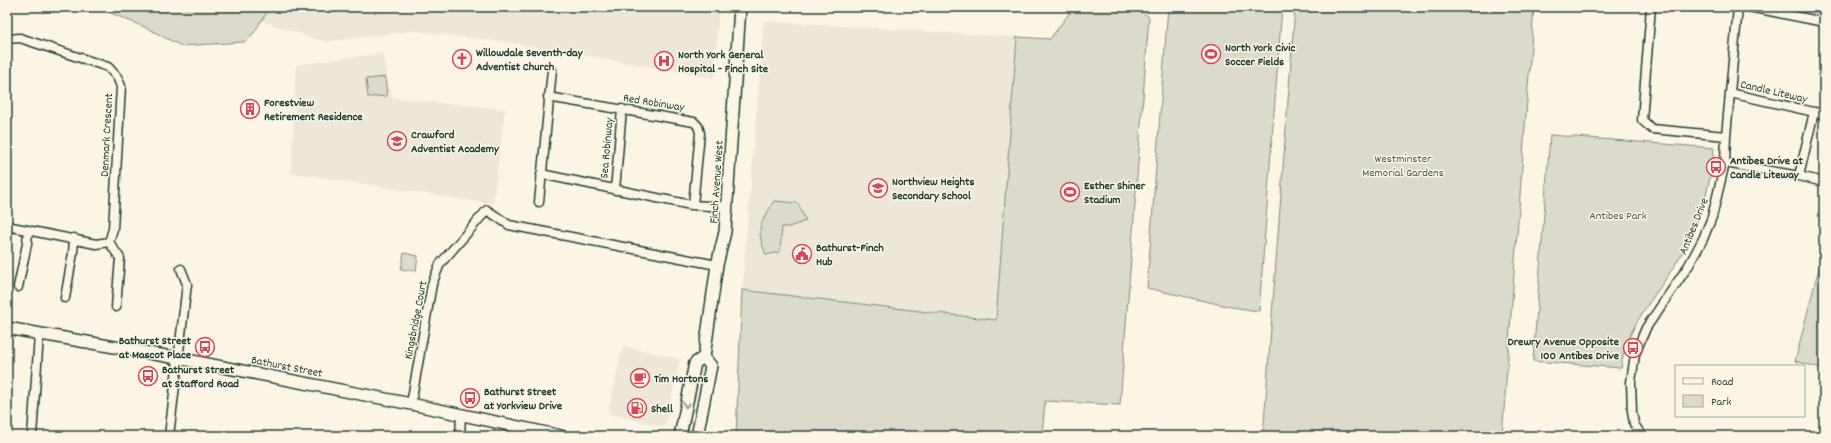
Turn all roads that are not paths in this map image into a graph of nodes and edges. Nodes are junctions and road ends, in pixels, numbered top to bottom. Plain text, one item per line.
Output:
1 (740, 7) edge
2 (1651, 7) edge
3 (1738, 7) edge
4 (1749, 7) edge
5 (1824, 22) edge
6 (7, 39) edge
7 (552, 70) dead end
8 (1730, 93) junction
9 (548, 97) junction
10 (622, 109) junction
11 (1814, 112) junction
12 (1824, 114) edge
13 (1726, 136) junction
14 (1725, 163) junction
15 (541, 174) junction
16 (1799, 176) junction
17 (1824, 182) edge
18 (615, 190) junction
19 (539, 202) dead end
20 (693, 205) junction
21 (727, 207) junction
22 (7, 226) edge
23 (28, 230) junction
24 (74, 238) junction
25 (109, 242) junction
26 (717, 265) junction
27 (181, 269) dead end
28 (18, 287) dead end
29 (65, 298) dead end
30 (116, 307) dead end
31 (7, 328) edge
32 (38, 335) junction
33 (704, 357) junction
34 (177, 358) junction
35 (411, 404) junction
36 (461, 415) junction
37 (32, 436) edge
38 (169, 436) edge
39 (460, 436) edge
40 (561, 436) edge
41 (680, 436) edge
42 (697, 436) edge
43 (1642, 436) edge

1 - 21 main road, Finch Avenue West
2 - 13 street
3 - 8 street, Antibes Drive
4 - 5 street
6 - 25 street, Denmark Crescent
7 - 9 street
8 - 11 street, Candle Liteway
8 - 13 street, Antibes Drive
9 - 10 street, Red Robinway
9 - 15 street
10 - 18 street, Sea Robinway
10 - 20 street, Red Robinway
11 - 12 street, Candle Liteway
11 - 16 street, Candle Liteway
13 - 14 street, Antibes Drive
14 - 16 street
14 - 43 street, Antibes Drive
15 - 18 street
15 - 19 street
16 - 17 street
18 - 20 street
20 - 21 street
21 - 26 main road, Finch Avenue West
22 - 23 street
23 - 24 street
23 - 28 street
24 - 25 street
24 - 29 street
25 - 30 street
26 - 33 main road, Finch Avenue West
26 - 35 street, Kingsbridge Court
27 - 34 street
31 - 32 main road, Bathurst Street
32 - 34 main road, Bathurst Street
32 - 37 street
33 -> 41 main road, Finch Avenue West
33 - 42 main road, Finch Avenue West
34 - 35 main road, Bathurst Street
34 - 38 street
35 - 36 main road, Bathurst Street
36 - 39 street
36 - 40 main road, Bathurst Street

